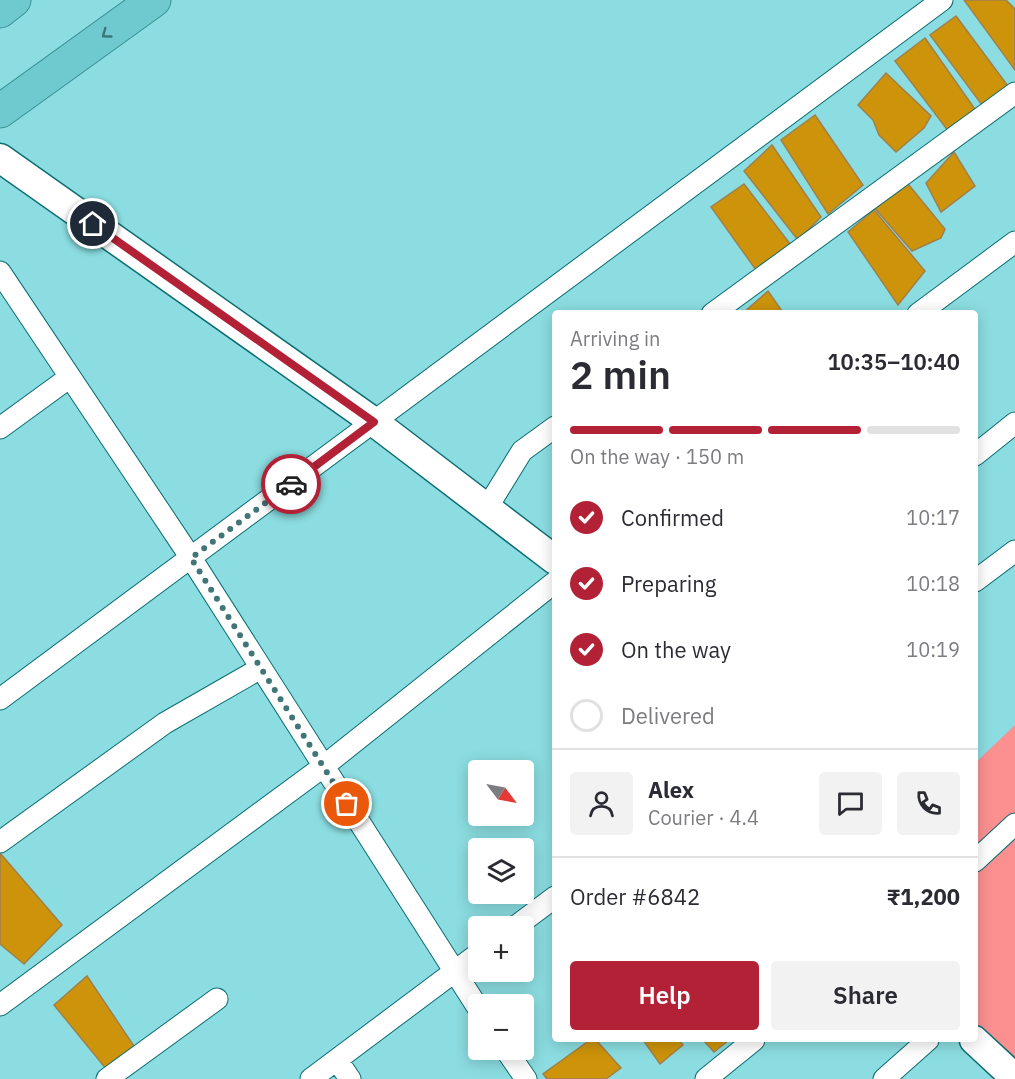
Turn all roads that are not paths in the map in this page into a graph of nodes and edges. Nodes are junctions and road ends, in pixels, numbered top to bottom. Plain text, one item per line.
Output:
1 (14, 0) edge
2 (154, 0) edge
3 (942, 0) edge
4 (0, 11) edge
5 (1015, 93) edge
6 (0, 111) edge
7 (0, 158) edge
8 (1015, 242) edge
9 (0, 272) edge
10 (717, 310) edge
11 (923, 310) edge
12 (70, 377) junction
13 (374, 422) junction
14 (1015, 423) edge
15 (0, 428) edge
16 (552, 430) edge
17 (978, 453) edge
18 (487, 508) junction
19 (1015, 551) edge
20 (191, 558) junction
21 (552, 558) edge
22 (978, 579) edge
23 (552, 584) edge
24 (261, 668) junction
25 (0, 699) edge
26 (324, 766) junction
27 (1015, 824) edge
28 (0, 842) edge
29 (978, 858) edge
30 (552, 899) edge
31 (530, 916) edge
32 (468, 962) edge
33 (455, 972) junction
34 (469, 994) edge
35 (217, 999) dead end
36 (0, 1005) edge
37 (752, 1042) edge
38 (926, 1042) edge
39 (976, 1042) edge
40 (337, 1060) junction
41 (513, 1060) edge
42 (1005, 1075) edge
43 (107, 1079) edge
44 (311, 1079) edge
45 (350, 1079) edge
46 (526, 1079) edge
47 (706, 1079) edge
48 (884, 1079) edge

1 - 4 highway
2 -> 6 highway
3 - 13 street
5 - 10 street
7 - 13 main road
8 - 11 street
9 - 12 street
12 - 15 street
12 - 20 street
13 - 18 main road
13 - 20 street
14 - 17 street
16 - 18 street
18 - 21 main road
19 - 22 street
20 - 24 street
20 - 25 street
23 - 26 street
24 - 26 street
24 - 28 street
26 - 33 street
26 - 36 street
27 - 29 street
30 - 31 street
32 - 33 street
33 - 34 street
33 - 40 street
35 - 43 street
37 - 47 street
38 - 48 street
39 - 42 main road
40 - 44 street
40 - 45 street
41 - 46 street

